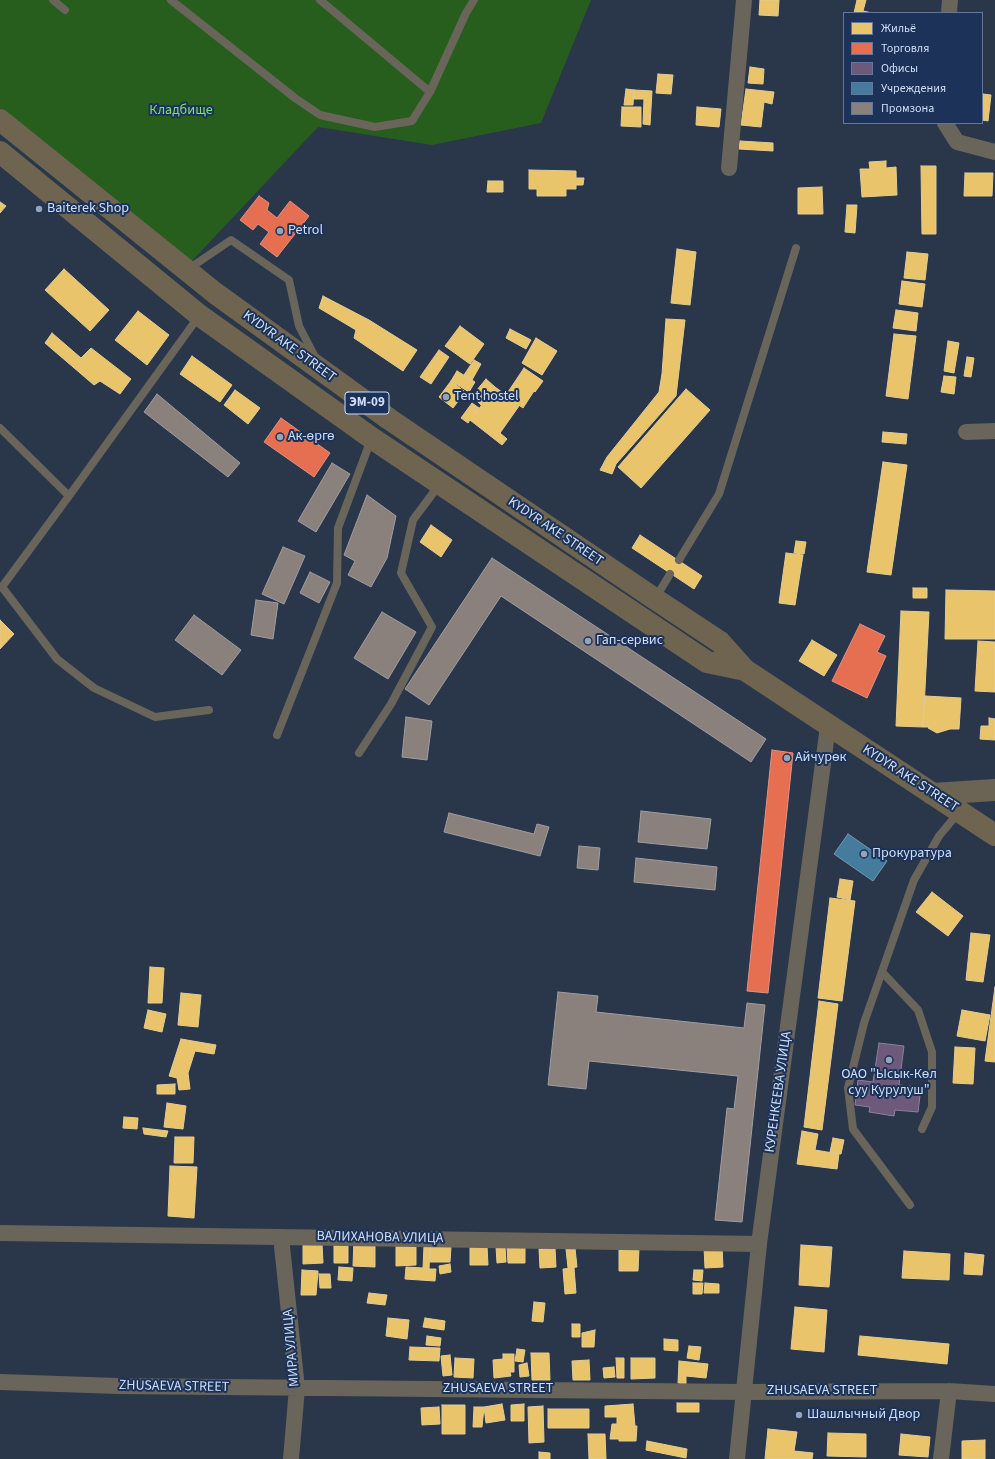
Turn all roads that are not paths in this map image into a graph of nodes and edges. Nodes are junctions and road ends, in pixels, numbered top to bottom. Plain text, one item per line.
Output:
1 (53, 0) edge
2 (171, 0) edge
3 (320, 0) edge
4 (474, 0) edge
5 (744, 0) edge
6 (950, 0) edge
7 (65, 10) dead end
8 (949, 12) edge
9 (430, 92) junction
10 (0, 120) edge
11 (946, 124) edge
12 (0, 152) edge
13 (995, 152) edge
14 (729, 168) dead end
15 (796, 248) dead end
16 (186, 270) junction
17 (170, 290) junction
18 (215, 293) junction
19 (199, 315) junction
20 (322, 370) junction
21 (388, 419) junction
22 (995, 431) edge
23 (2, 432) edge
24 (966, 432) dead end
25 (373, 440) junction
26 (440, 484) junction
27 (69, 496) junction
28 (679, 560) dead end
29 (670, 574) dead end
30 (655, 600) junction
31 (745, 670) junction
32 (209, 710) dead end
33 (828, 726) junction
34 (277, 735) dead end
35 (359, 753) dead end
36 (995, 790) edge
37 (932, 794) junction
38 (959, 812) junction
39 (995, 835) edge
40 (882, 972) junction
41 (922, 1129) dead end
42 (910, 1205) dead end
43 (0, 1233) edge
44 (281, 1237) junction
45 (759, 1244) junction
46 (0, 1382) edge
47 (297, 1388) junction
48 (949, 1391) junction
49 (743, 1392) junction
50 (995, 1394) edge
51 (291, 1459) edge
52 (737, 1459) edge
53 (941, 1459) edge

1 - 7 lane
2 - 9 lane
3 - 9 lane
4 - 9 lane
5 - 14 street
6 - 8 street
10 - 16 highway, KYDYR AKE STREET / ЭМ-09
11 - 13 street
12 - 17 highway, KYDYR AKE STREET / ЭМ-09
15 - 28 lane
16 - 17 highway
16 - 18 highway, KYDYR AKE STREET / ЭМ-09
16 - 20 lane
17 - 19 highway, KYDYR AKE STREET / ЭМ-09
18 - 19 highway
18 - 20 highway, KYDYR AKE STREET / ЭМ-09
19 - 25 highway, KYDYR AKE STREET / ЭМ-09
19 - 27 lane
20 - 21 highway, KYDYR AKE STREET / ЭМ-09
21 - 25 highway
21 - 30 highway, KYDYR AKE STREET / ЭМ-09
22 - 24 street
23 - 27 lane
25 - 26 highway, KYDYR AKE STREET / ЭМ-09
25 - 34 lane
26 - 31 highway, KYDYR AKE STREET / ЭМ-09
26 - 35 lane
27 - 32 lane
29 - 30 lane
30 - 31 highway, KYDYR AKE STREET / ЭМ-09
31 - 33 highway, KYDYR AKE STREET / ЭМ-09
33 - 37 highway, KYDYR AKE STREET / ЭМ-09
33 - 45 street, КУРЕНКЕЕВА УЛИЦА
36 - 37 main road
37 - 38 highway, KYDYR AKE STREET / ЭМ-09
38 - 39 highway, KYDYR AKE STREET / ЭМ-09
38 - 40 lane
40 - 41 lane
40 - 42 lane
43 - 44 street, ВАЛИХАНОВА УЛИЦА
44 - 45 street, ВАЛИХАНОВА УЛИЦА
44 - 47 street, МИРА УЛИЦА
45 - 49 street, КУРЕНКЕЕВА УЛИЦА
46 - 47 street, ZHUSAEVA STREET
47 - 49 street, ZHUSAEVA STREET
47 - 51 street, МИРА УЛИЦА
48 - 49 street, ZHUSAEVA STREET
48 - 50 street, ZHUSAEVA STREET
48 - 53 street
49 - 52 street, КУРЕНКЕЕВА УЛИЦА

